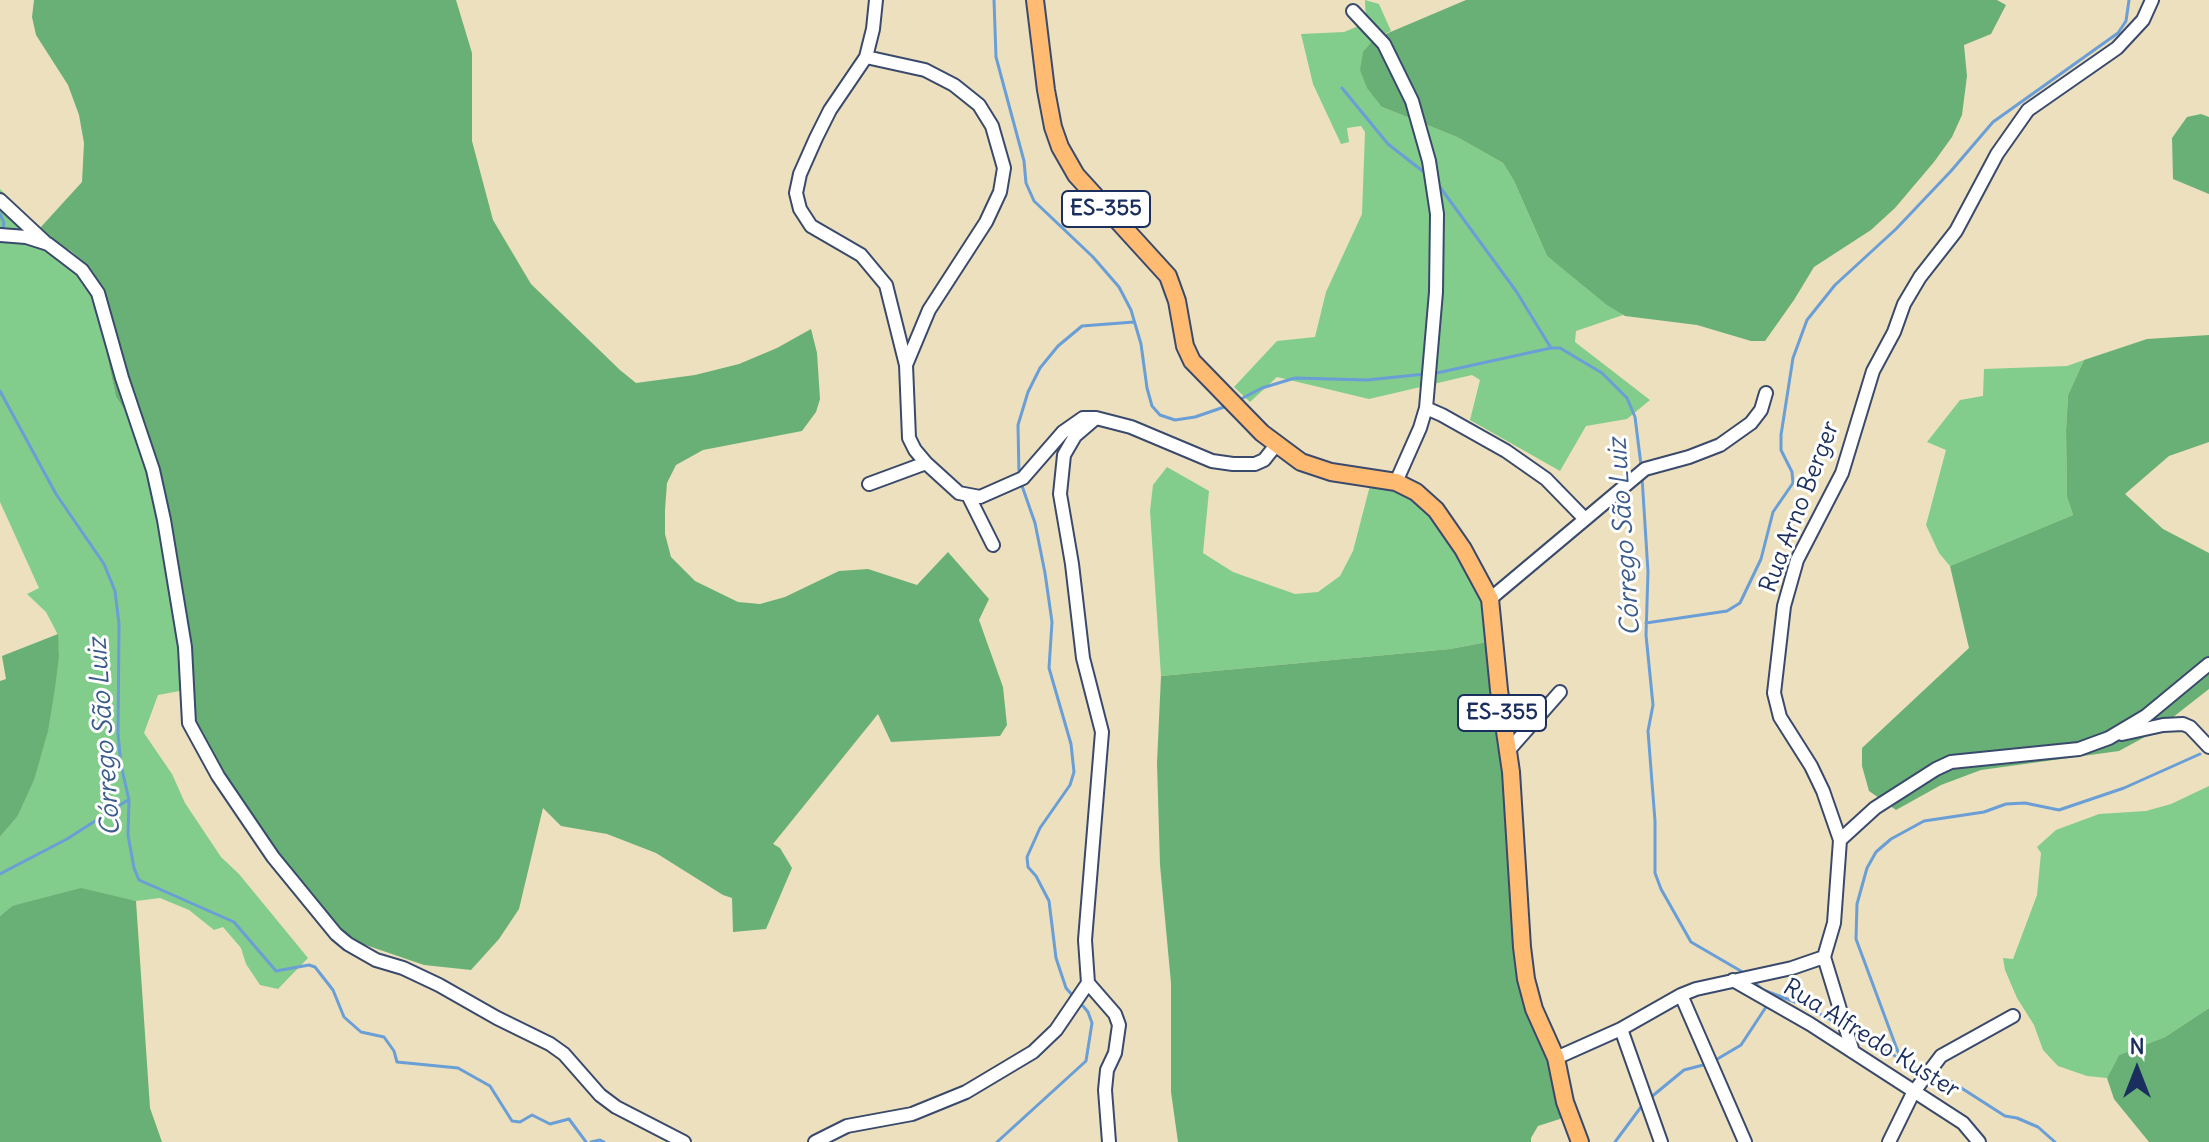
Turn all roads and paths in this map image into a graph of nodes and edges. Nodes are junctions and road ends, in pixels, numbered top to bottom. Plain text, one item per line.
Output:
1 (876, 0) edge
2 (1035, 0) edge
3 (2152, 0) edge
4 (1353, 11) dead end
5 (866, 57) junction
6 (0, 200) edge
7 (0, 235) edge
8 (48, 244) junction
9 (906, 365) junction
10 (1766, 393) dead end
11 (1426, 408) junction
12 (1096, 418) junction
13 (1276, 445) junction
14 (926, 463) junction
15 (1396, 482) junction
16 (869, 484) dead end
17 (969, 497) junction
18 (1584, 518) junction
19 (993, 545) dead end
20 (1490, 599) junction
21 (2209, 664) edge
22 (1560, 692) dead end
23 (2115, 735) junction
24 (2209, 747) edge
25 (1508, 751) junction
26 (1840, 840) junction
27 (1824, 957) junction
28 (1733, 980) junction
29 (1088, 983) junction
30 (1681, 995) junction
31 (2013, 1016) dead end
32 (1621, 1029) junction
33 (1853, 1052) junction
34 (1556, 1058) junction
35 (1916, 1088) junction
36 (684, 1142) edge
37 (815, 1142) edge
38 (1109, 1142) edge
39 (1580, 1142) edge
40 (1661, 1142) edge
41 (1745, 1142) edge
42 (1889, 1142) edge
43 (1979, 1142) edge

1 - 5 street
2 - 13 main road, ES-355
3 - 26 street, Rua Arno Berger
4 - 11 street
5 - 9 street
5 - 9 street
6 - 8 street
7 - 8 street
8 - 36 street
9 - 14 street
10 - 18 street
11 - 15 street
11 - 18 street
12 - 13 street
12 - 17 street
12 - 29 street
13 - 15 main road, ES-355
14 - 16 street
14 - 17 street
15 - 20 main road, ES-355
17 - 19 street
18 - 20 street
20 - 25 main road, ES-355
21 - 23 street
22 - 25 street
23 - 24 street
23 - 26 street
25 - 34 main road, ES-355
26 - 27 street, Rua Arno Berger
27 - 28 street
27 - 33 street
28 - 30 street
28 - 33 street, Rua Alfredo Kuster
29 - 37 street
29 - 38 street
30 - 32 street
30 - 41 street
31 - 35 street
32 - 34 street
32 - 40 street
33 - 35 street, Rua Alfredo Kuster
34 - 39 main road, ES-355
35 - 42 street
35 - 43 street, Rua Alfredo Kuster

